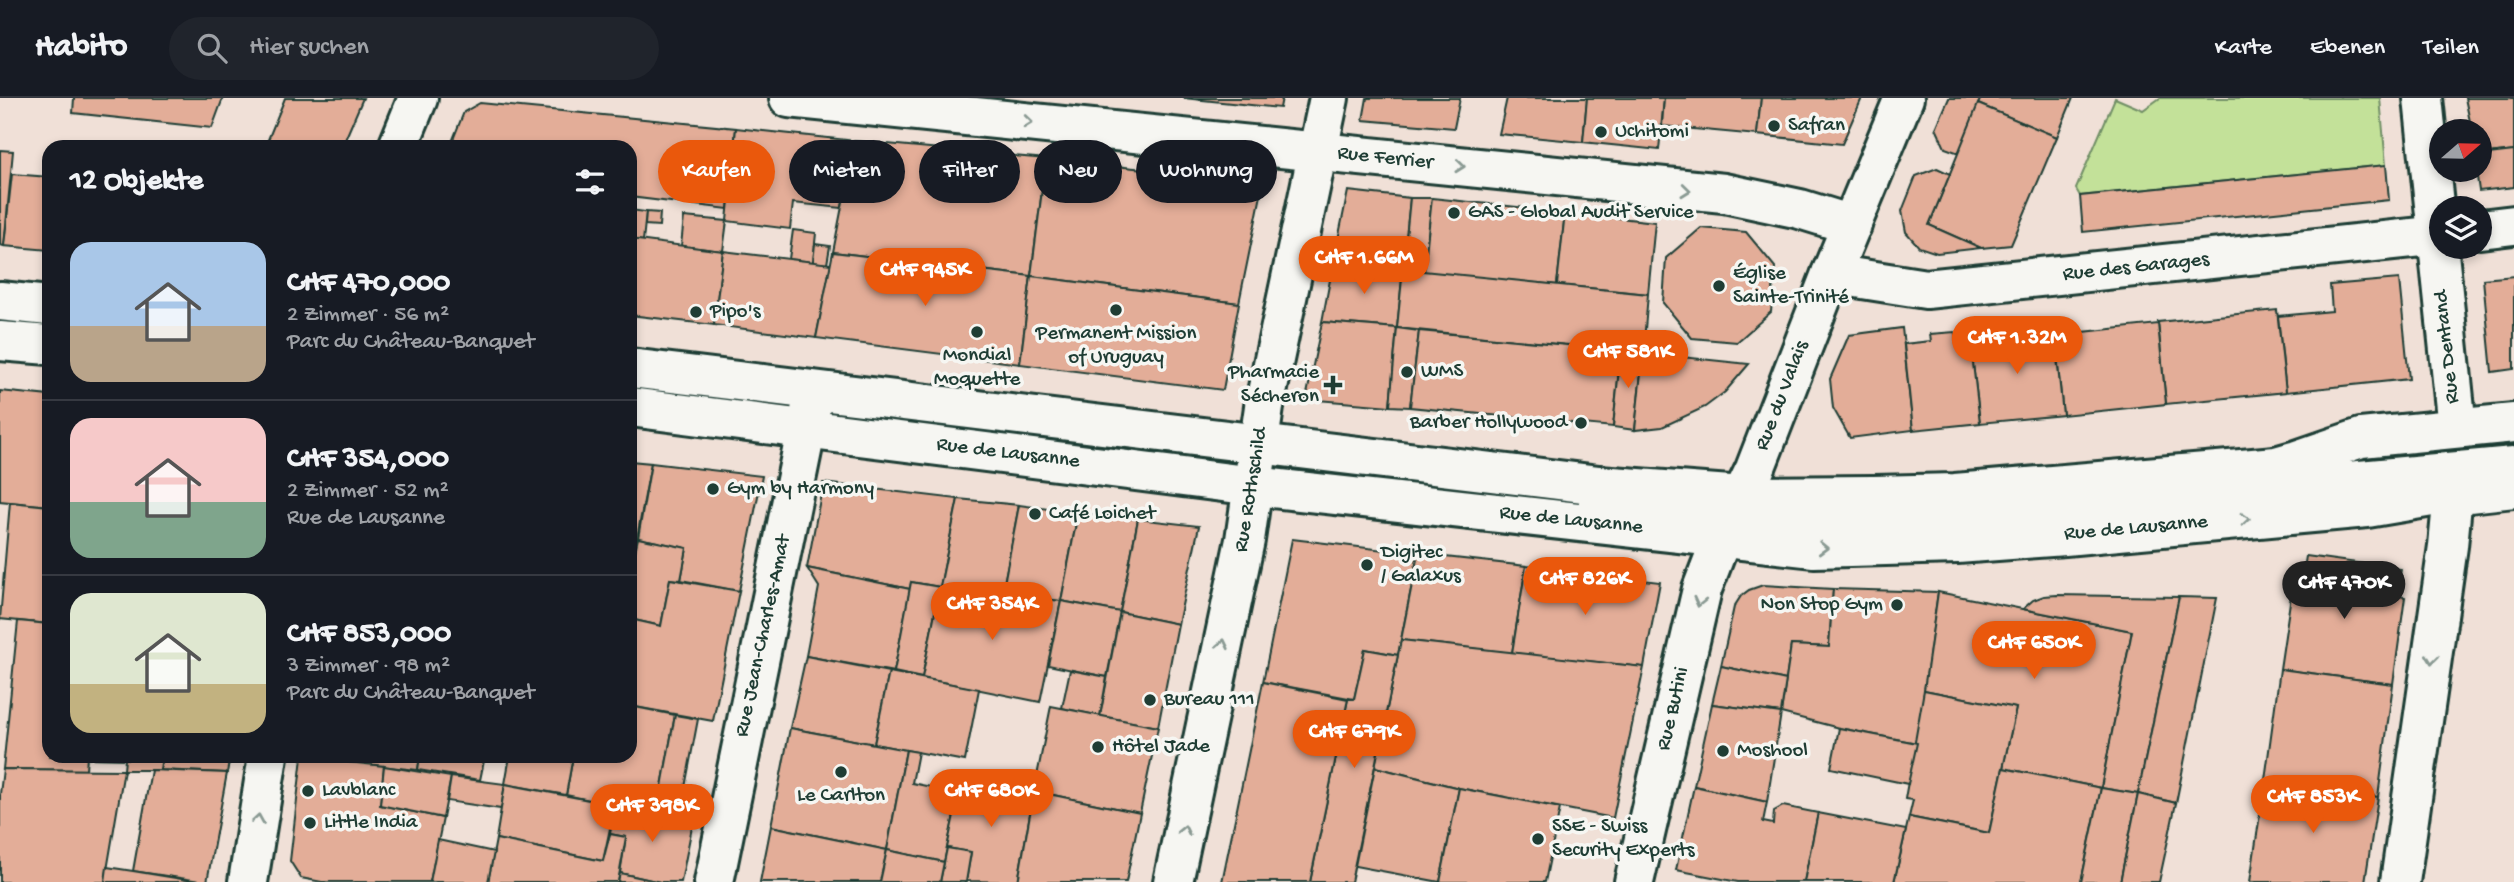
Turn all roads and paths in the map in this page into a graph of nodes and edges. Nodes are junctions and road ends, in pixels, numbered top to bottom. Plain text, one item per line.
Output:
1 (418, 98) edge
2 (789, 98) edge
3 (1329, 98) edge
4 (1904, 98) edge
5 (2423, 98) edge
6 (401, 140) edge
7 (1319, 152) junction
8 (2434, 196) edge
9 (1852, 225) junction
10 (2514, 225) edge
11 (2492, 228) edge
12 (2429, 236) edge
13 (2441, 259) edge
14 (1831, 275) junction
15 (0, 301) edge
16 (42, 305) edge
17 (0, 320) edge
18 (42, 324) edge
19 (0, 341) edge
20 (42, 344) edge
21 (637, 370) edge
22 (637, 388) edge
23 (637, 407) edge
24 (811, 410) junction
25 (2514, 423) edge
26 (2457, 428) junction
27 (2514, 444) edge
28 (1257, 464) junction
29 (2276, 466) junction
30 (2514, 466) edge
31 (2514, 488) edge
32 (2453, 494) junction
33 (1732, 516) junction
34 (267, 763) edge
35 (248, 882) edge
36 (714, 882) edge
37 (1173, 882) edge
38 (1634, 882) edge
39 (2400, 882) edge

1 - 6 street
2 -> 7 street, Rue Ferrier
3 - 7 street, Rue Rothschild
4 - 9 street, Rue du Valais
5 - 8 street, Rue Dentand
7 -> 9 street, Rue Ferrier
7 - 28 street, Rue Rothschild
9 - 14 street, Rue du Valais
10 - 11 street
12 - 14 street, Rue des Garages
13 - 26 street, Rue Dentand
14 - 33 street, Rue du Valais
15 - 16 street
17 - 18 street
19 - 20 street
21 - 24 street
22 - 24 street
23 - 24 street
24 - 28 street
24 - 36 street, Rue Jean-Charles-Amat
25 - 26 street
26 - 29 street
27 - 29 street
28 - 33 street
37 -> 28 street, Rue Rothschild
29 - 33 street
30 - 33 street
31 - 32 street, Rue de Lausanne
33 -> 32 street, Rue de Lausanne
32 -> 39 street
33 -> 38 street, Rue Butini
35 -> 34 street

